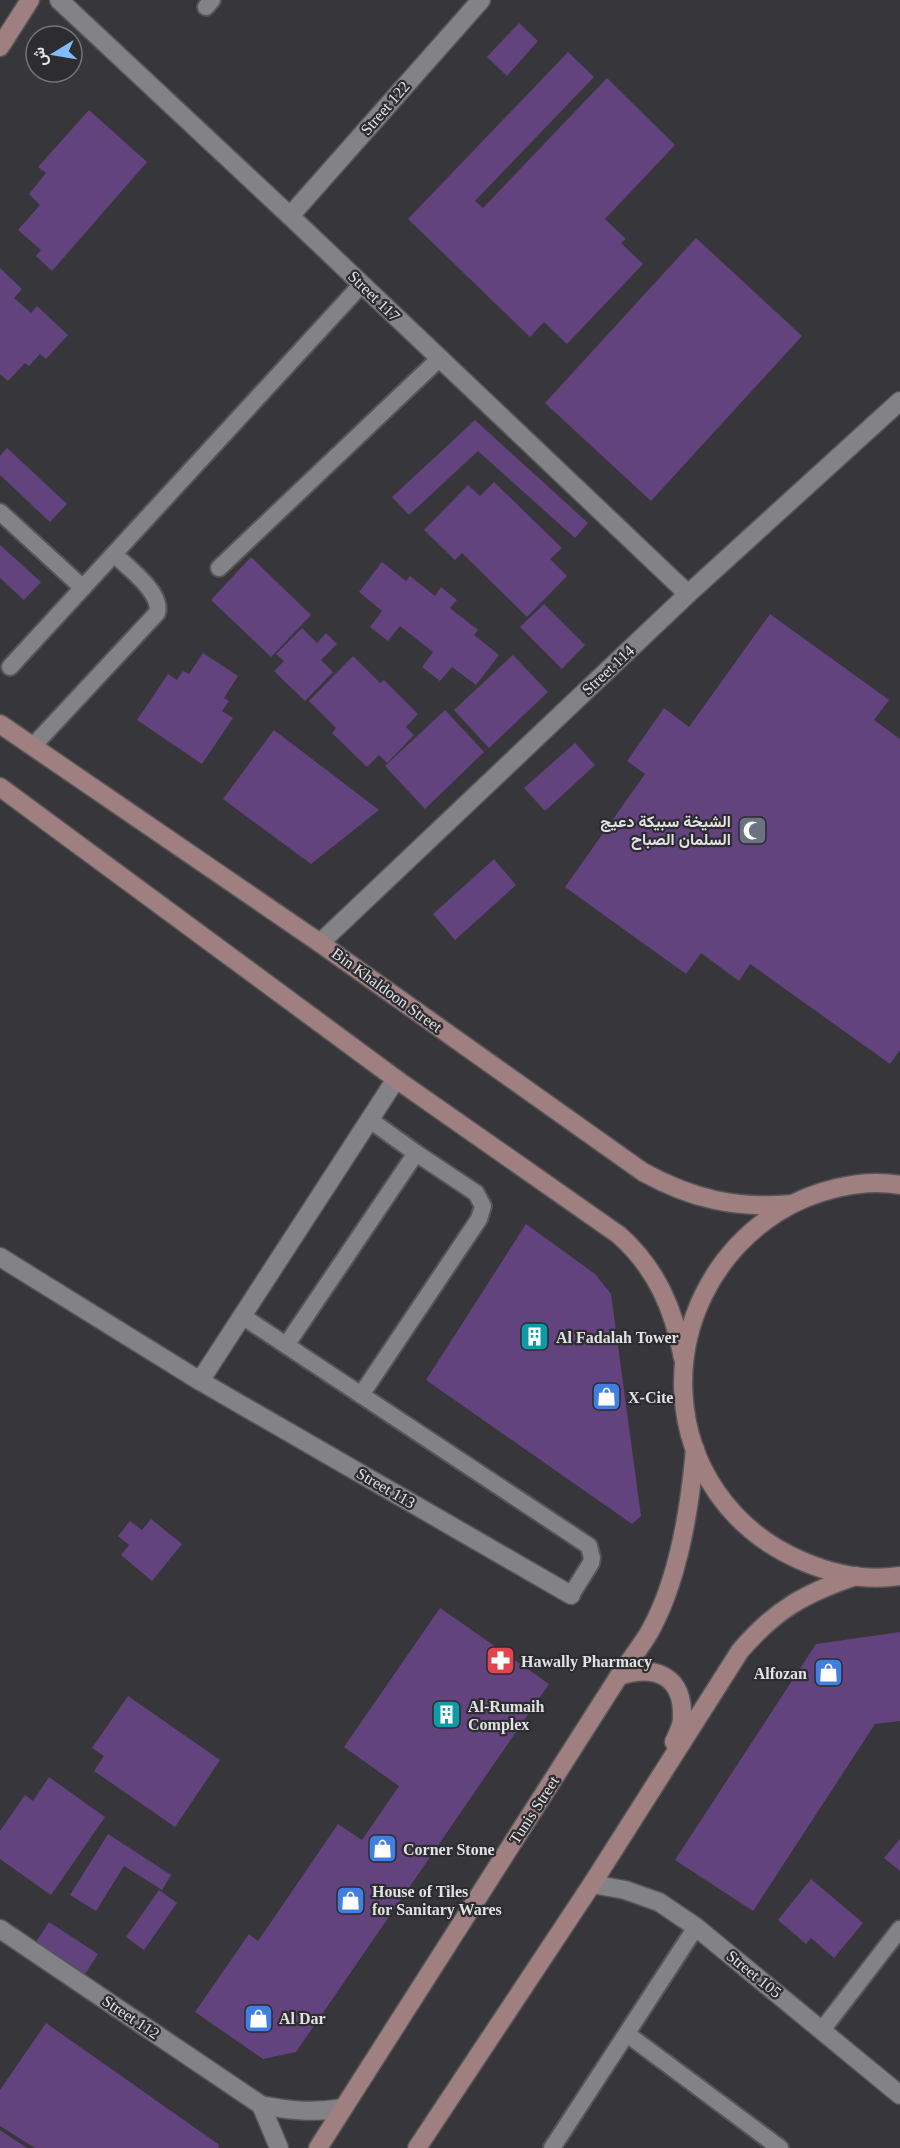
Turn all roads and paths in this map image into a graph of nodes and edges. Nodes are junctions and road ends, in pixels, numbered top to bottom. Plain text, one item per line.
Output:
1 (30, 0) edge
2 (59, 0) edge
3 (481, 0) edge
4 (0, 47) edge
5 (290, 216) junction
6 (362, 284) junction
7 (440, 358) junction
8 (900, 401) edge
9 (0, 512) edge
10 (114, 554) junction
11 (219, 568) dead end
12 (83, 588) junction
13 (688, 594) junction
14 (10, 667) dead end
15 (0, 724) edge
16 (33, 746) junction
17 (0, 787) edge
18 (320, 943) junction
19 (396, 1079) junction
20 (369, 1120) junction
21 (416, 1153) junction
22 (900, 1185) edge
23 (792, 1204) junction
24 (0, 1257) edge
25 (242, 1316) junction
26 (286, 1344) junction
27 (683, 1358) junction
28 (200, 1381) junction
29 (361, 1395) junction
30 (694, 1449) junction
31 (856, 1576) junction
32 (900, 1576) edge
33 (571, 1595) joint
34 (619, 1676) junction
35 (664, 1769) junction
36 (592, 1884) junction
37 (696, 1927) junction
38 (0, 1929) edge
39 (900, 1929) edge
40 (822, 2030) junction
41 (627, 2034) junction
42 (898, 2088) edge
43 (261, 2104) junction
44 (343, 2108) junction
45 (279, 2148) edge
46 (318, 2148) edge
47 (417, 2148) edge
48 (552, 2148) edge
49 (780, 2148) edge

1 - 4 main road
2 - 5 street, Street 117
3 - 5 street, Street 122
5 - 6 street, Street 117
6 - 7 street, Street 117
6 - 10 lane
7 - 11 lane
7 - 13 street, Street 117
8 - 13 street, Street 114
9 - 12 lane
10 - 12 lane
10 - 16 lane
12 - 14 lane
13 - 18 street, Street 114
15 - 16 main road, Bin Khaldoon Street
16 - 18 main road, Bin Khaldoon Street
17 - 19 main road
18 - 23 main road, Bin Khaldoon Street
19 - 20 street
19 - 27 main road
20 - 21 lane
20 - 25 street
21 - 26 lane
21 - 29 lane
22 - 23 main road
23 - 27 main road
24 - 28 street, Street 113
25 - 26 lane
25 - 28 street
26 - 29 lane
27 - 30 main road
28 - 33 street, Street 113
29 - 33 lane
30 - 31 main road
30 - 34 main road, Tunis Street
31 - 32 main road
31 - 35 main road
34 - 35 main road
34 - 44 main road, Tunis Street
35 - 36 main road
36 - 37 street, Street 105
36 - 47 main road
37 - 40 street, Street 105
37 - 41 lane
38 - 43 street, Street 112
39 - 40 lane
40 - 42 street, Street 105
41 - 48 lane
41 - 49 lane
43 - 44 street, Street 112
43 - 45 street
44 - 46 main road, Tunis Street

